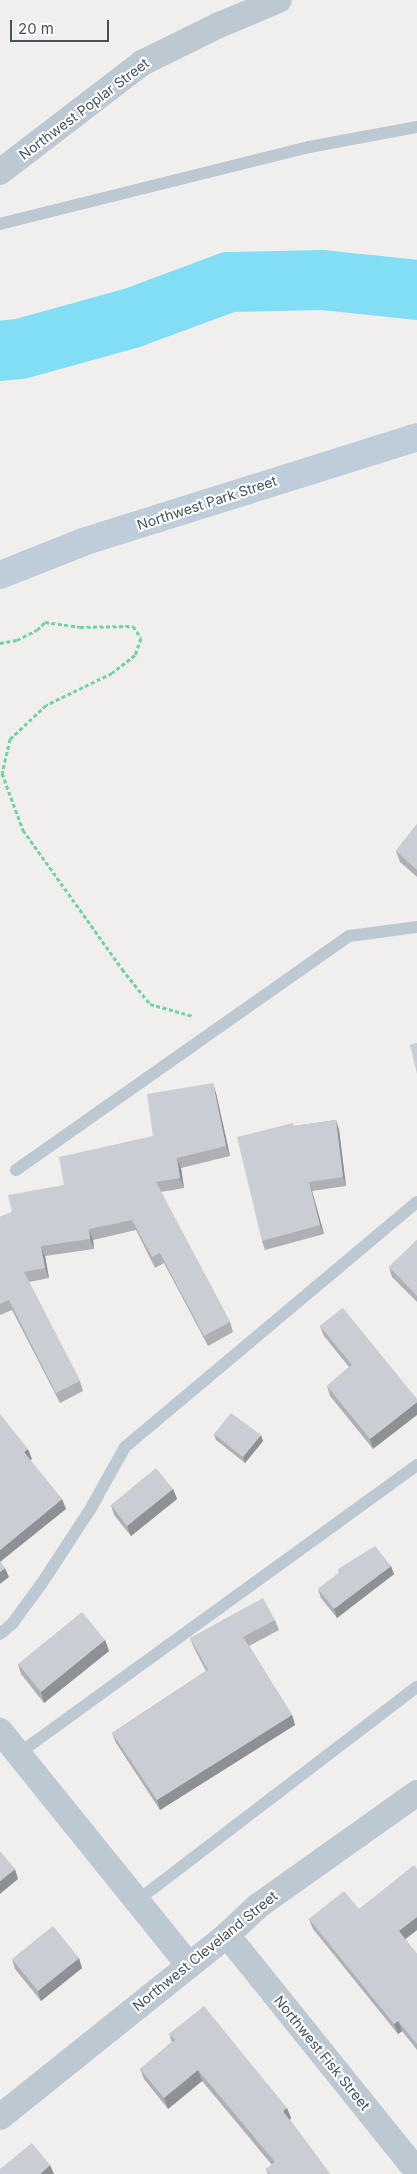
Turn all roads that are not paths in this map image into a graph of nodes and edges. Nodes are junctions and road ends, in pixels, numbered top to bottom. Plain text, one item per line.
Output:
1 (278, 0) edge
2 (417, 127) edge
3 (0, 172) edge
4 (0, 224) edge
5 (417, 436) edge
6 (0, 575) edge
7 (417, 926) edge
8 (16, 1170) dead end
9 (417, 1202) edge
10 (417, 1465) edge
11 (0, 1634) edge
12 (417, 1687) edge
13 (0, 1731) edge
14 (18, 1754) junction
15 (417, 1792) edge
16 (138, 1900) junction
17 (227, 1935) junction
18 (189, 1965) junction
19 (0, 2117) edge
20 (417, 2171) edge

1 - 3 street, Northwest Poplar Street
2 - 4 lane
5 - 6 street, Northwest Park Street
7 - 8 lane
9 - 11 lane
10 - 14 lane
12 - 16 lane
13 - 14 street
14 - 16 street
15 - 17 street, Northwest Cleveland Street
16 - 18 street
17 - 18 street, Northwest Cleveland Street
17 - 20 street, Northwest Fisk Street
18 - 19 street, Northwest Cleveland Street

